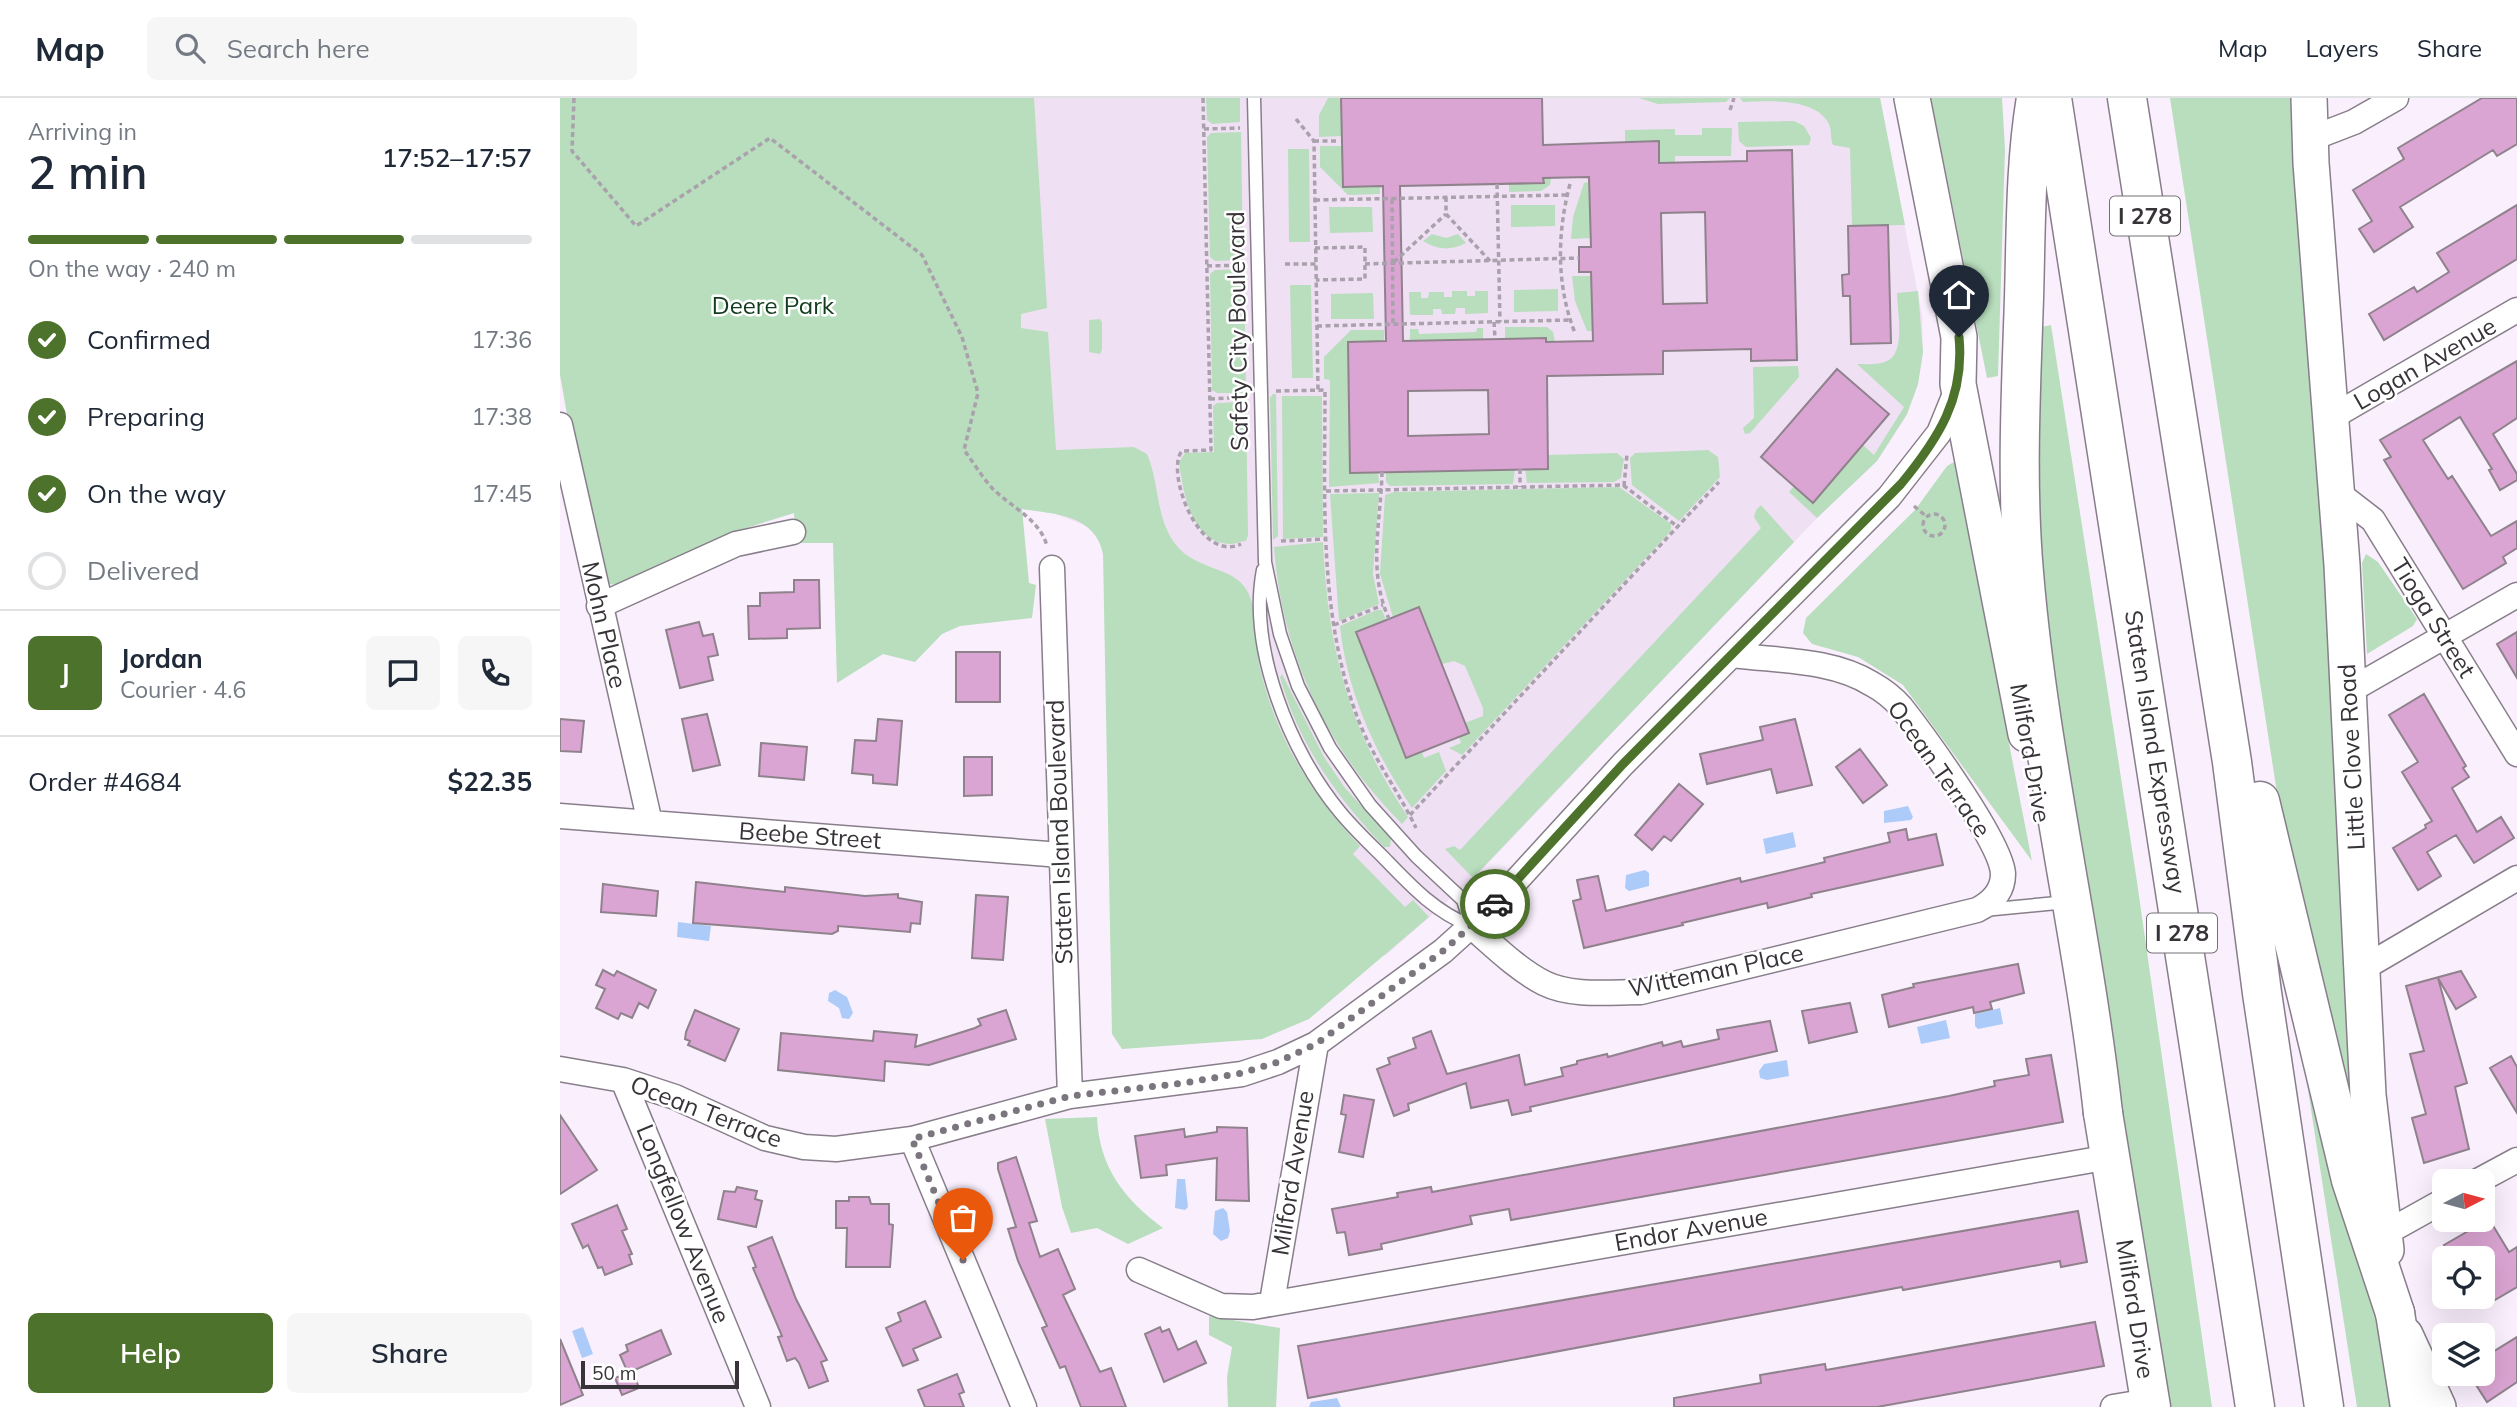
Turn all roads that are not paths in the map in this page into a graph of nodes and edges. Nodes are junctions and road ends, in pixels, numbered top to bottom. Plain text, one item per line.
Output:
1 (1254, 98) edge
2 (1912, 98) edge
3 (2036, 98) edge
4 (2052, 98) edge
5 (2127, 98) edge
6 (2309, 98) edge
7 (2396, 98) edge
8 (2310, 139) junction
9 (2517, 310) edge
10 (1958, 384) junction
11 (2332, 417) junction
12 (560, 425) edge
13 (2338, 493) junction
14 (793, 532) dead end
15 (1265, 562) junction
16 (1052, 568) road end
17 (2517, 595) edge
18 (599, 606) junction
19 (2445, 638) junction
20 (1733, 655) junction
21 (2217, 671) junction
22 (2349, 691) junction
23 (2517, 754) edge
24 (560, 816) edge
25 (650, 824) junction
26 (1061, 855) junction
27 (2517, 878) edge
28 (2057, 903) junction
29 (1977, 910) junction
30 (1471, 926) junction
31 (2362, 969) junction
32 (1316, 1044) junction
33 (560, 1069) edge
34 (623, 1080) junction
35 (1070, 1096) junction
36 (2103, 1112) junction
37 (912, 1139) junction
38 (2110, 1157) junction
39 (2517, 1160) edge
40 (2496, 1171) edge
41 (2432, 1207) edge
42 (2384, 1234) junction
43 (1139, 1270) dead end
44 (1272, 1302) junction
45 (2395, 1313) junction
46 (2138, 1405) edge
47 (758, 1407) edge
48 (1024, 1407) edge
49 (2255, 1407) edge
50 (2325, 1407) edge
51 (2410, 1407) edge
52 (2438, 1407) edge

1 - 15 lane, Safety City Boulevard
2 - 10 street, Milford Drive
3 - 36 main road
4 - 49 main road, Staten Island Expressway / I 278
5 - 21 main road, I 278
6 - 8 street, Little Clove Road
7 - 8 street
8 - 11 street, Little Clove Road
9 - 11 street, Logan Avenue
10 - 20 street, Ocean Terrace
10 - 28 street, Milford Drive
11 - 13 street, Little Clove Road
12 - 18 street, Mohn Place
13 - 19 street, Tioga Street
13 - 22 street, Little Clove Road
14 - 18 street
15 - 30 lane, Safety City Boulevard
15 - 30 lane, Safety City Boulevard
16 - 26 street, Staten Island Boulevard
17 - 19 street
18 - 25 street, Mohn Place
19 - 22 street
19 - 23 street, Tioga Street
20 - 29 street, Ocean Terrace
20 - 30 street, Ocean Terrace
21 - 45 main road
21 - 50 main road, I 278
22 - 31 street, Little Clove Road
24 - 25 street, Beebe Street
25 - 26 street, Beebe Street
26 - 35 street, Staten Island Boulevard
27 - 31 street
28 - 29 lane
28 - 36 street, Milford Drive
29 - 30 street, Witteman Place
30 - 32 street, Ocean Terrace
31 - 42 street, Little Clove Road
32 - 35 street, Ocean Terrace
32 - 44 street, Milford Avenue
33 - 34 street, Ocean Terrace
34 - 37 street, Ocean Terrace
34 - 47 street, Longfellow Avenue
35 - 37 street, Ocean Terrace
36 - 38 main road, Milford Drive
37 - 48 street
38 - 44 street, Endor Avenue
38 - 46 main road, Milford Drive
39 - 40 street
41 - 42 street
42 - 45 street, Little Clove Road
43 - 44 street
45 - 51 main road
45 - 52 street, Little Clove Road

